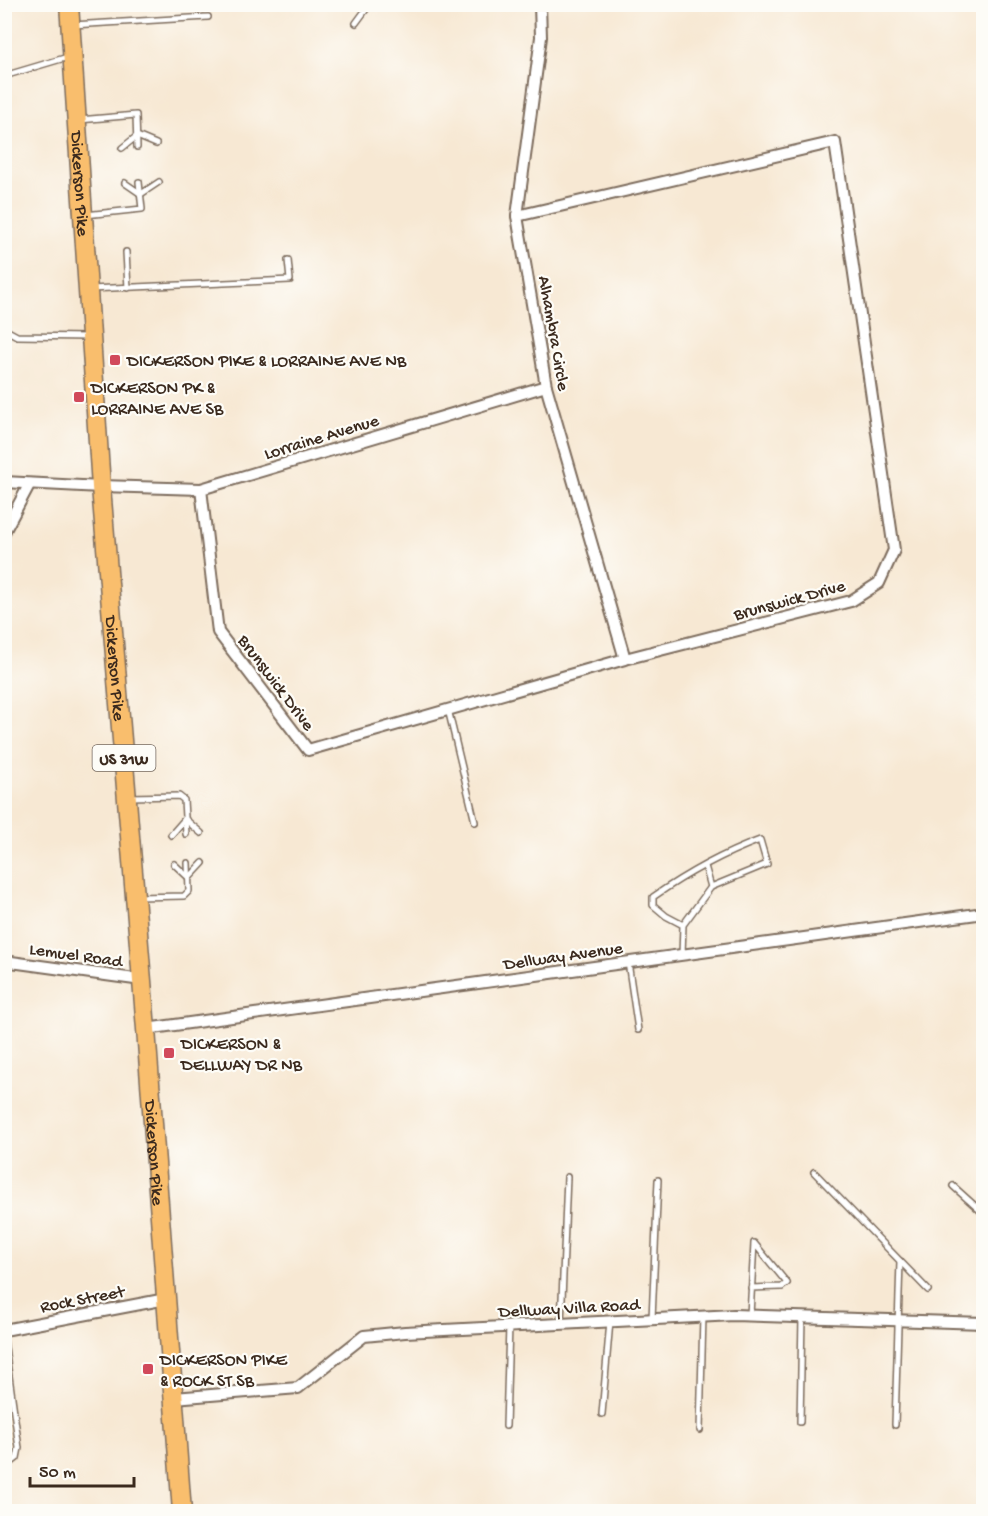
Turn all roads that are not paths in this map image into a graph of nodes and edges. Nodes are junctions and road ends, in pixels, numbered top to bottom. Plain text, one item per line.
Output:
1 (69, 4) edge
2 (370, 4) edge
3 (540, 4) edge
4 (208, 17) dead end
5 (356, 23) dead end
6 (71, 25) junction
7 (73, 56) junction
8 (4, 76) edge
9 (77, 120) junction
10 (137, 136) junction
11 (156, 144) dead end
12 (137, 147) dead end
13 (122, 148) dead end
14 (139, 182) dead end
15 (159, 182) dead end
16 (125, 183) dead end
17 (141, 194) junction
18 (83, 215) junction
19 (517, 216) junction
20 (126, 252) dead end
21 (288, 260) dead end
22 (128, 288) junction
23 (88, 289) junction
24 (4, 329) edge
25 (92, 337) junction
26 (546, 386) junction
27 (4, 482) edge
28 (29, 485) junction
29 (101, 486) junction
30 (201, 489) junction
31 (4, 532) edge
32 (625, 659) junction
33 (448, 710) junction
34 (127, 798) junction
35 (185, 819) junction
36 (475, 822) dead end
37 (201, 833) dead end
38 (186, 834) dead end
39 (171, 835) dead end
40 (188, 863) dead end
41 (203, 863) dead end
42 (174, 864) dead end
43 (705, 866) junction
44 (189, 878) junction
45 (711, 887) junction
46 (135, 897) junction
47 (984, 913) edge
48 (683, 925) junction
49 (682, 955) junction
50 (4, 961) edge
51 (628, 962) junction
52 (142, 980) junction
53 (146, 1029) junction
54 (638, 1030) dead end
55 (814, 1172) dead end
56 (567, 1177) dead end
57 (658, 1180) dead end
58 (953, 1186) dead end
59 (984, 1214) edge
60 (900, 1261) junction
61 (751, 1288) junction
62 (928, 1290) dead end
63 (166, 1299) junction
64 (750, 1315) junction
65 (703, 1316) junction
66 (802, 1317) junction
67 (896, 1318) junction
68 (652, 1319) junction
69 (610, 1321) junction
70 (561, 1323) junction
71 (982, 1323) edge
72 (509, 1326) junction
73 (4, 1330) edge
74 (4, 1340) edge
75 (984, 1351) edge
76 (174, 1398) junction
77 (602, 1414) dead end
78 (800, 1422) dead end
79 (895, 1425) dead end
80 (506, 1426) dead end
81 (700, 1430) dead end
82 (4, 1468) edge
83 (182, 1512) edge

1 - 6 main road, Dickerson Pike / US 31W
2 - 5 lane
3 - 19 street, Alhambra Circle
4 - 6 lane
6 - 7 main road, Dickerson Pike / US 31W
7 - 8 lane
7 - 9 main road, Dickerson Pike / US 31W
9 - 10 lane
9 - 18 main road, Dickerson Pike / US 31W
10 - 11 lane
10 - 12 lane
10 - 13 lane
14 - 17 lane
15 - 17 lane
16 - 17 lane
17 - 18 lane
18 - 23 main road, Dickerson Pike / US 31W
19 - 26 street, Alhambra Circle
19 - 32 street, Brunswick Drive
20 - 22 lane
21 - 22 lane
22 - 23 lane
23 - 25 main road, Dickerson Pike / US 31W
24 - 25 lane
25 - 29 main road, Dickerson Pike / US 31W
26 - 30 street, Lorraine Avenue
26 - 32 street, Alhambra Circle
27 - 28 street, Lorraine Avenue
28 - 29 street, Lorraine Avenue
28 - 31 street
29 - 30 street, Lorraine Avenue
29 - 34 main road, Dickerson Pike / US 31W
30 - 33 street, Brunswick Drive
32 - 33 street, Brunswick Drive
33 - 36 lane
34 - 35 lane
34 - 46 main road, Dickerson Pike / US 31W
35 - 37 lane
35 - 38 lane
35 - 39 lane
40 - 44 lane
41 - 44 lane
42 - 44 lane
43 - 45 lane
43 - 45 lane
43 - 48 lane
44 - 46 lane
45 - 48 lane
46 - 52 main road, Dickerson Pike / US 31W
47 - 49 street, Dellway Avenue
48 - 49 lane
49 - 51 street, Dellway Avenue
50 - 52 street, Lemuel Road
51 - 53 street, Dellway Avenue
51 - 54 lane
52 - 53 main road, Dickerson Pike / US 31W
53 - 63 main road, Dickerson Pike / US 31W
55 - 60 lane
56 - 70 lane
57 - 68 lane
58 - 59 lane
60 - 62 lane
60 - 67 lane
61 - 61 lane
61 - 64 lane
63 - 73 street, Rock Street
63 - 76 main road, Dickerson Pike / US 31W
64 - 65 street, Dellway Villa Road
64 - 66 street, Dellway Villa Road
65 - 68 street, Dellway Villa Road
65 - 81 lane
66 - 67 street, Dellway Villa Road
66 - 78 lane
67 - 71 street, Dellway Villa Road
67 - 79 lane
68 - 69 street, Dellway Villa Road
69 - 70 street, Dellway Villa Road
69 - 77 lane
70 - 72 street, Dellway Villa Road
71 - 75 lane
72 - 76 street, Dellway Villa Road
72 - 80 lane
74 - 82 lane
76 - 83 main road, Dickerson Pike / US 31W

